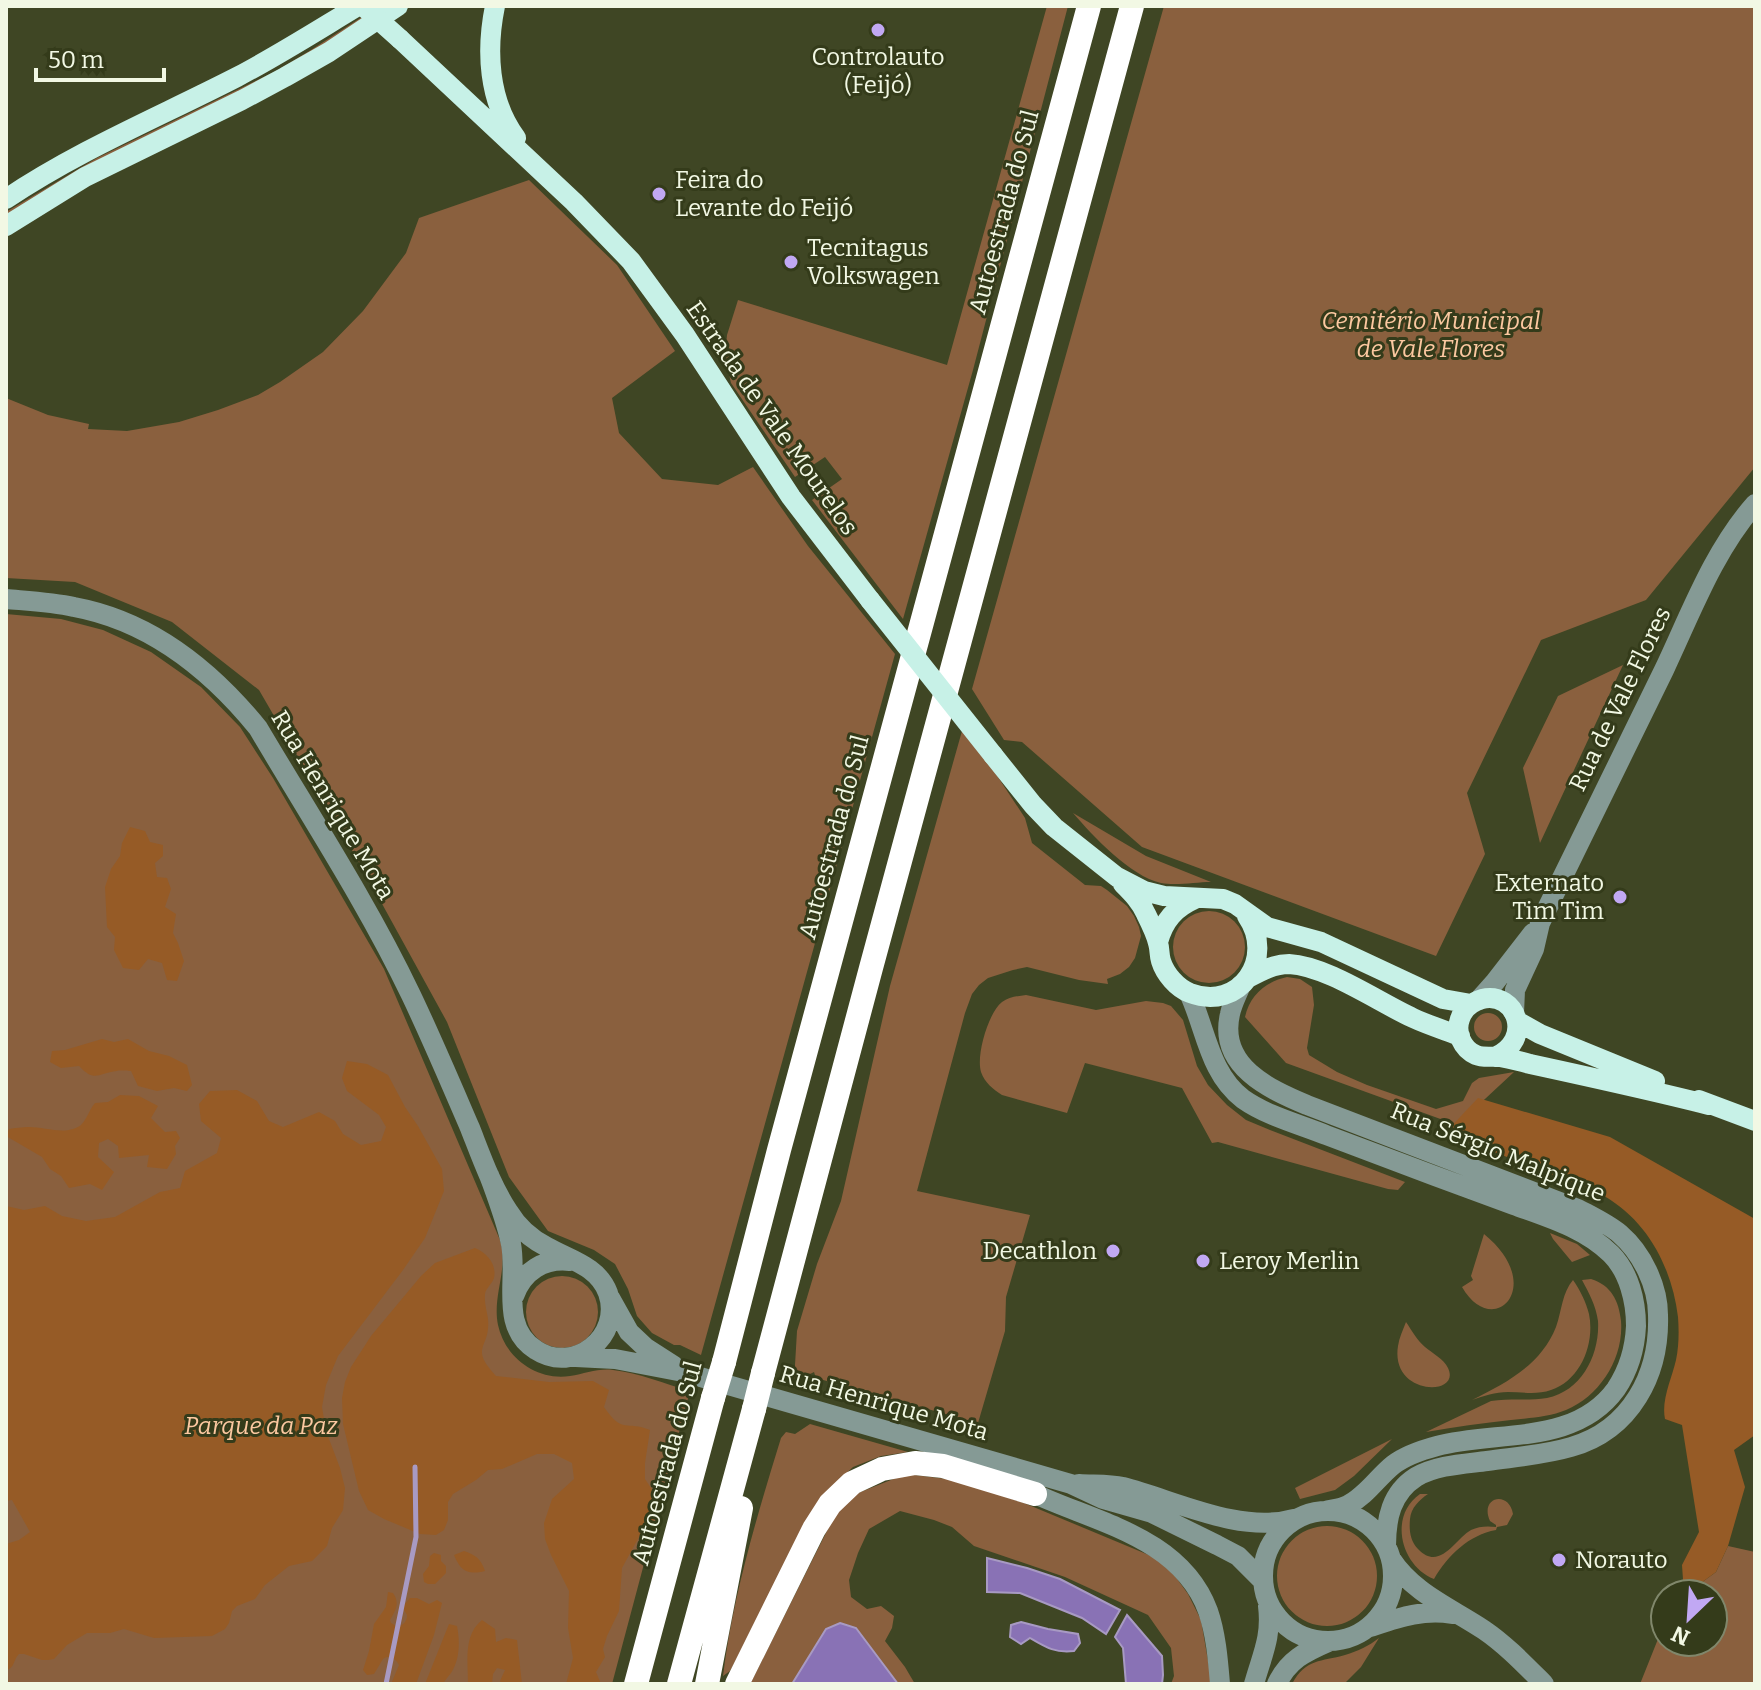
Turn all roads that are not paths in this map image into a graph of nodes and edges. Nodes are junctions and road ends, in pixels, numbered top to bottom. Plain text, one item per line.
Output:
1 (361, 6) edge
2 (398, 6) edge
3 (495, 6) edge
4 (1089, 6) edge
5 (1132, 6) edge
6 (549, 178) junction
7 (6, 199) edge
8 (6, 226) edge
9 (1755, 504) edge
10 (6, 599) edge
11 (1117, 877) junction
12 (1197, 899) junction
13 (1245, 913) junction
14 (1540, 923) junction
15 (1158, 942) junction
16 (1245, 981) junction
17 (1189, 993) junction
18 (1475, 1002) junction
19 (1516, 1017) junction
20 (1460, 1036) junction
21 (1495, 1057) junction
22 (1709, 1105) junction
23 (1755, 1121) edge
24 (489, 1175) junction
25 (581, 1264) junction
26 (609, 1294) junction
27 (513, 1301) junction
28 (568, 1358) junction
29 (683, 1372) junction
30 (746, 1438) junction
31 (1071, 1484) junction
32 (1035, 1494) junction
33 (1315, 1513) junction
34 (1189, 1532) junction
35 (1389, 1553) junction
36 (1262, 1580) junction
37 (1267, 1602) junction
38 (1464, 1617) junction
39 (1370, 1627) junction
40 (1328, 1642) junction
41 (636, 1684) edge
42 (679, 1684) edge
43 (707, 1684) edge
44 (737, 1684) edge
45 (1220, 1684) edge
46 (1254, 1684) edge
47 (1277, 1684) edge
48 (1544, 1684) edge

1 - 6 main road, Estrada de Vale Mourelos, bridge
1 - 7 main road
2 - 8 main road
3 - 6 main road
4 - 41 highway, Autoestrada do Sul, bridge
5 - 30 highway, bridge
6 - 11 main road, Estrada de Vale Mourelos, bridge
9 - 14 street, Rua de Vale Flores
10 - 24 street, Rua Henrique Mota
11 - 12 main road, Estrada de Vale Mourelos
11 - 15 main road, Estrada de Vale Mourelos
12 - 13 main road, Estrada de Vale Mourelos
12 - 15 main road
13 - 16 main road
13 - 18 main road, Estrada de Vale Mourelos
14 - 18 street, Rua de Vale Flores
14 - 19 street, Rua de Vale Flores
15 - 17 main road, Estrada de Vale Mourelos
16 - 17 main road, Estrada de Vale Mourelos
16 - 20 main road, Estrada de Vale Mourelos
16 - 35 street, Rua Sérgio Malpique
17 - 33 street, Rua Sérgio Malpique
18 - 19 main road, Estrada de Vale Mourelos
18 - 20 main road
19 - 21 main road
19 - 22 main road, Estrada de Vale Mourelos
20 - 21 main road, Estrada de Vale Mourelos
21 - 22 main road, Estrada de Vale Mourelos
22 - 23 main road, Estrada de Vale Mourelos
24 - 25 street
24 - 27 street
25 - 26 street
25 - 27 street
26 - 28 street
26 - 29 street, Rua Henrique Mota
27 - 28 street
28 - 29 street, Rua Henrique Mota
29 - 31 street, Rua Henrique Mota
30 - 42 highway
30 - 43 highway
31 - 33 street, Rua Henrique Mota
31 - 34 street, Rua Henrique Mota
32 - 34 street
32 - 44 highway
32 - 45 street
33 - 35 street
33 - 36 street
34 - 36 street, Rua Henrique Mota
35 - 38 street
35 - 39 street
36 - 37 street
37 - 40 street
37 - 46 street
38 - 39 street
38 - 48 street
39 - 40 street
40 - 47 street

